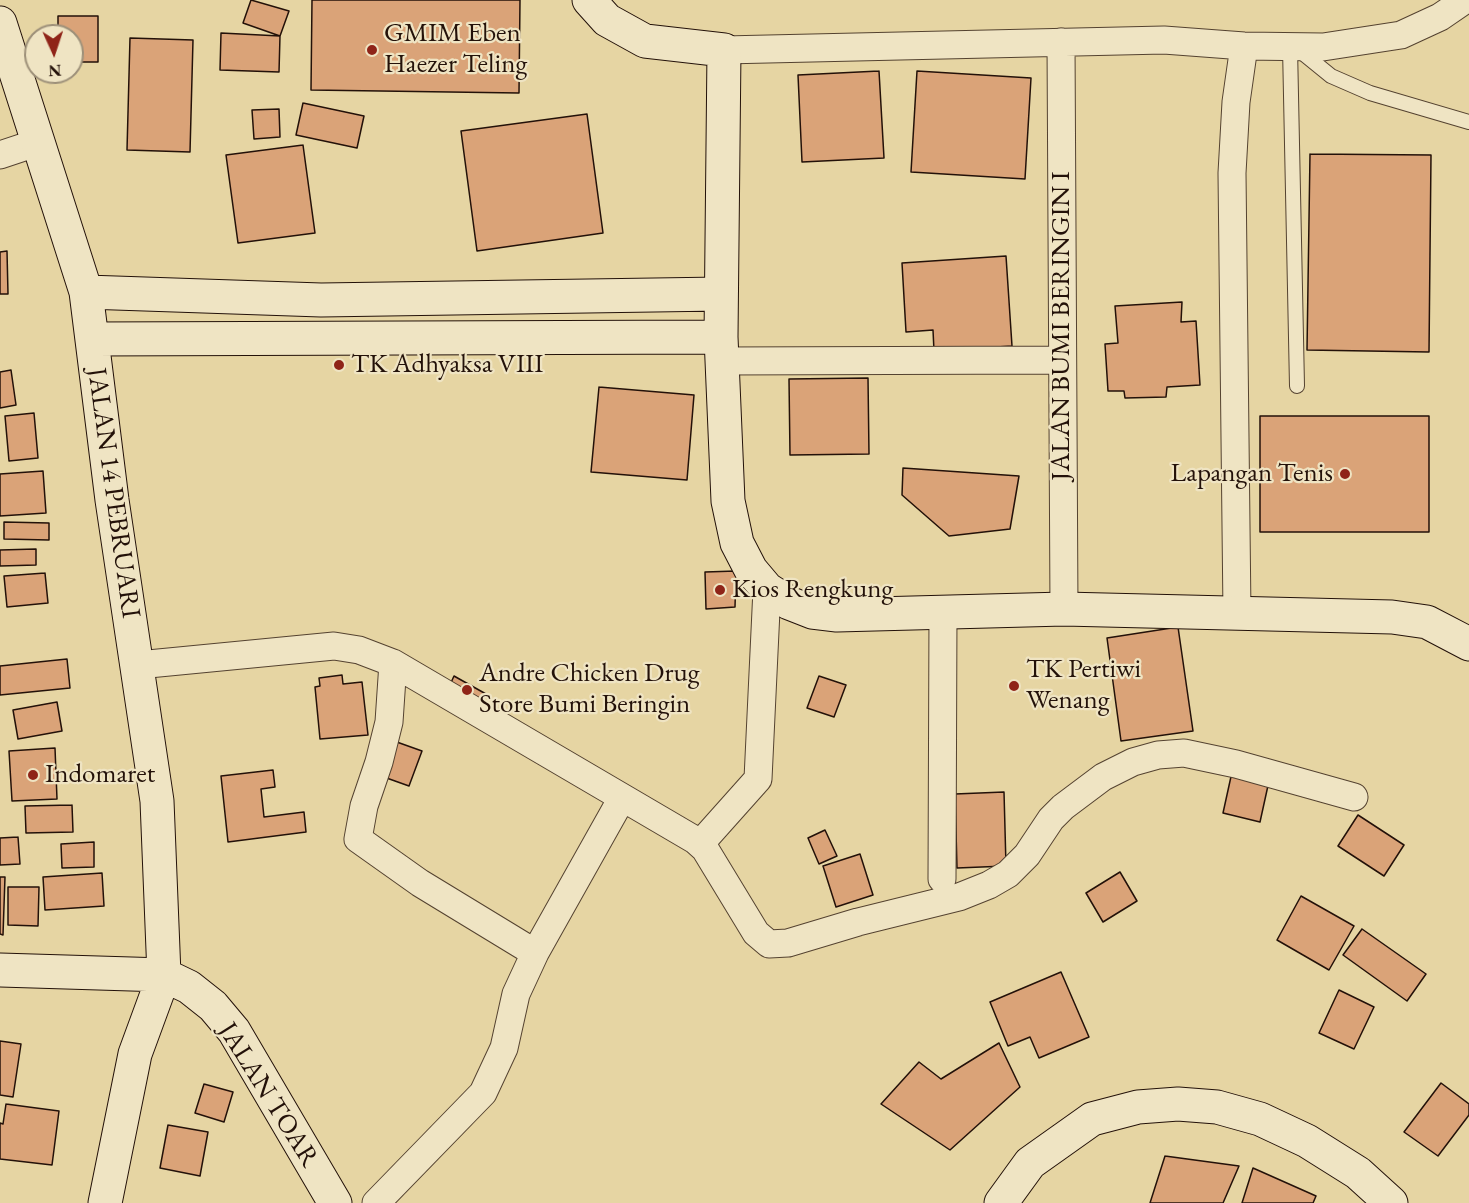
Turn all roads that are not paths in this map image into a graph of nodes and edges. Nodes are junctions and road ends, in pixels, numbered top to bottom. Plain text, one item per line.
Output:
1 (589, 0) edge
2 (1465, 0) edge
3 (0, 23) edge
4 (1060, 42) junction
5 (1244, 46) junction
6 (1293, 47) junction
7 (724, 50) junction
8 (1469, 122) edge
9 (36, 143) junction
10 (0, 155) edge
11 (86, 292) junction
12 (721, 294) junction
13 (540, 298) junction
14 (321, 300) junction
15 (539, 338) junction
16 (92, 339) junction
17 (322, 339) junction
18 (721, 349) junction
19 (1061, 360) junction
20 (1297, 386) dead end
21 (767, 589) junction
22 (1064, 609) junction
23 (943, 613) junction
24 (1237, 614) junction
25 (1469, 644) edge
26 (393, 663) junction
27 (138, 665) junction
28 (1354, 797) dead end
29 (622, 798) junction
30 (700, 844) junction
31 (942, 879) dead end
32 (535, 953) junction
33 (0, 970) edge
34 (164, 975) junction
35 (105, 1203) edge
36 (335, 1203) edge
37 (376, 1203) edge
38 (1001, 1203) edge
39 (1391, 1203) edge

1 - 7 street
2 - 6 street
3 - 9 street, JALAN 14 PEBRUARI
4 - 5 street
4 - 7 street
4 - 19 street, JALAN BUMI BERINGIN I
5 - 6 street
5 - 24 street
6 - 8 lane
6 - 20 lane
7 - 12 street
9 - 10 street
9 - 11 street, JALAN 14 PEBRUARI
11 - 14 street
11 - 16 street, JALAN 14 PEBRUARI
12 - 13 street
12 - 18 street
13 - 14 street
13 - 15 street
14 - 17 street
15 - 17 street
15 - 18 street
16 - 17 street
16 - 27 street, JALAN 14 PEBRUARI
18 - 19 street
18 - 21 street
19 - 22 street, JALAN BUMI BERINGIN I
21 - 23 street
21 - 30 street
22 - 23 street
22 - 24 street
23 - 31 street
24 - 25 street
26 - 27 street
26 - 29 street
26 - 32 street
27 - 34 street, JALAN 14 PEBRUARI
28 - 30 street
29 - 30 street
29 - 32 street
32 - 37 street
33 - 34 street
34 - 35 street
34 - 36 street, JALAN TOAR
38 - 39 street

